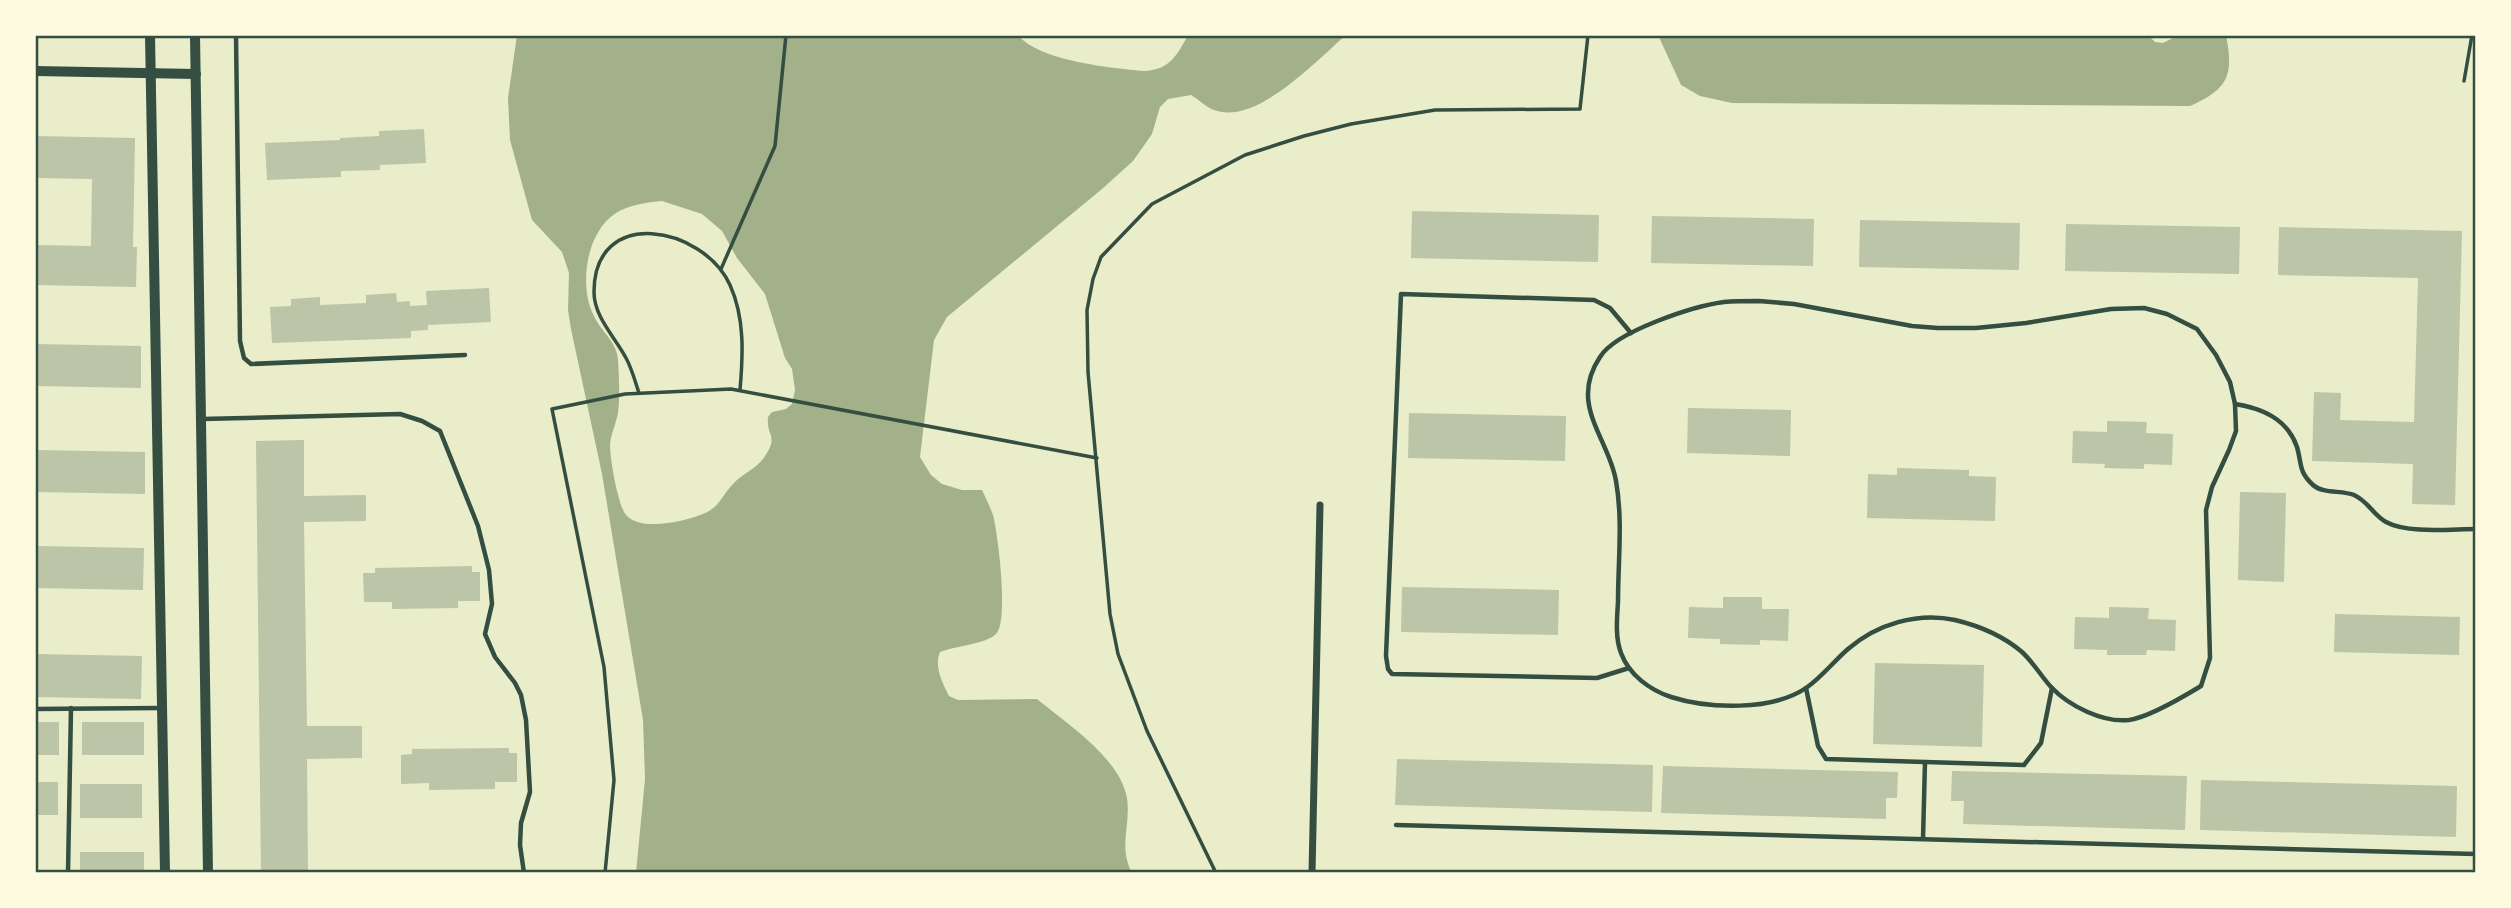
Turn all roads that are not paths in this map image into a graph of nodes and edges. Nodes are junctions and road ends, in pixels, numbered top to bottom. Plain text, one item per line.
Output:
1 (150, 35) edge
2 (195, 35) edge
3 (236, 35) edge
4 (35, 71) edge
5 (151, 73) junction
6 (196, 74) junction
7 (1631, 333) junction
8 (465, 355) dead end
9 (2235, 404) junction
10 (201, 419) junction
11 (1320, 506) dead end
12 (2476, 529) edge
13 (1630, 668) junction
14 (1805, 688) junction
15 (2052, 688) junction
16 (71, 708) junction
17 (162, 708) junction
18 (35, 709) edge
19 (1925, 762) junction
20 (1396, 825) dead end
21 (1923, 839) junction
22 (2476, 854) edge
23 (68, 873) edge
24 (165, 873) edge
25 (208, 873) edge
26 (524, 873) edge
27 (1312, 873) edge

1 - 5 street
2 - 6 street
3 - 8 lane
4 - 5 street
5 - 6 street
5 - 17 street
6 - 10 street
7 - 9 lane
7 - 13 lane
7 - 13 lane
9 - 12 lane
9 - 15 lane
10 - 25 street
10 - 26 lane
11 - 27 street
13 - 14 lane
14 - 15 lane
14 - 19 lane
15 - 19 lane
16 - 17 lane
16 - 18 lane
16 - 23 lane
17 - 24 street
19 - 21 lane
20 - 21 lane
21 - 22 lane

